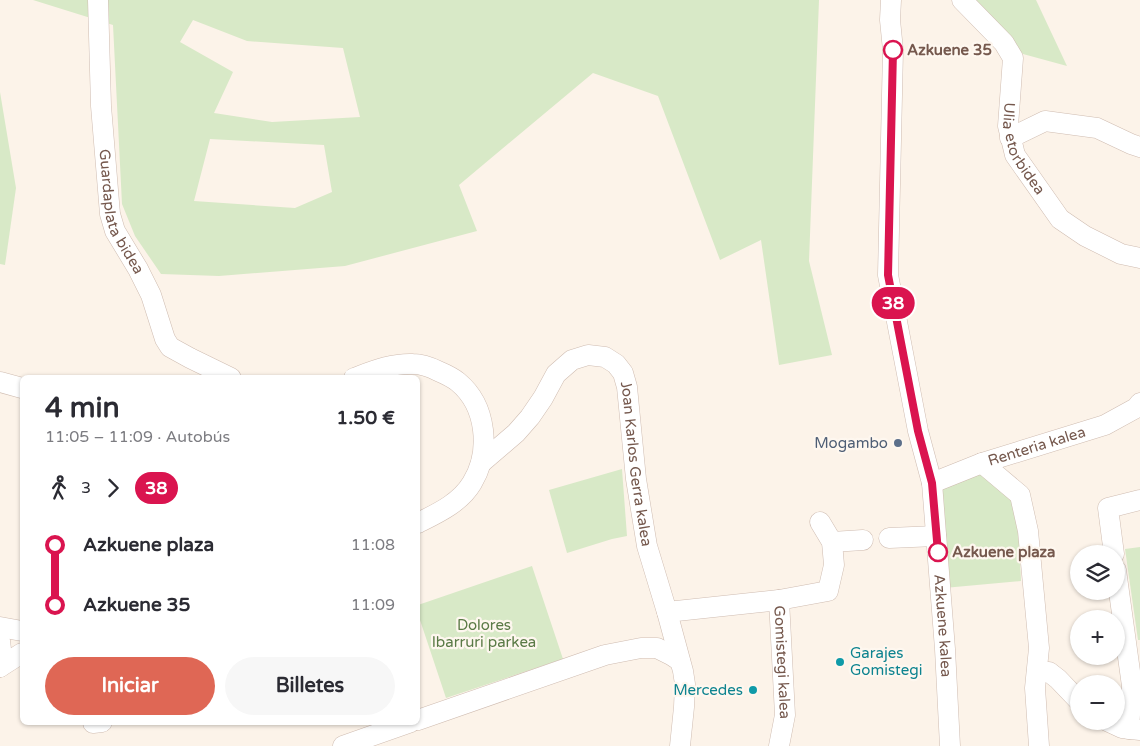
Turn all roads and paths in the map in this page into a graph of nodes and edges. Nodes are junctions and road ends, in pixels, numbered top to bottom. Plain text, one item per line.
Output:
1 (98, 0) edge
2 (891, 0) edge
3 (962, 0) edge
4 (1010, 138) junction
5 (1140, 147) edge
6 (1140, 258) edge
7 (225, 375) edge
8 (363, 375) edge
9 (0, 382) edge
10 (20, 387) edge
11 (1140, 403) edge
12 (481, 463) junction
13 (982, 463) junction
14 (932, 483) junction
15 (1140, 500) edge
16 (420, 522) edge
17 (820, 522) dead end
18 (936, 536) junction
19 (889, 538) dead end
20 (863, 540) dead end
21 (832, 542) junction
22 (1113, 545) edge
23 (779, 600) junction
24 (1120, 600) edge
25 (667, 612) junction
26 (0, 627) edge
27 (20, 631) edge
28 (0, 641) edge
29 (20, 654) edge
30 (680, 661) junction
31 (0, 667) edge
32 (1037, 672) junction
33 (1070, 692) edge
34 (420, 719) edge
35 (402, 725) edge
36 (1134, 730) edge
37 (343, 746) edge
38 (680, 746) edge
39 (779, 746) edge
40 (950, 746) edge
41 (1040, 746) edge

1 - 7 street, Guardaplata bidea
2 - 14 street, Azkuene kalea
3 - 4 street, Ulia etorbidea
4 - 5 street
4 - 6 street, Ulia etorbidea
8 - 12 street
9 - 10 street
11 - 13 street, Renteria kalea
12 - 16 street
12 - 25 street, Joan Karlos Gerra kalea
13 - 14 street, Renteria kalea
13 - 32 street
14 - 18 street, Azkuene kalea
15 - 22 street
17 - 21 street
18 - 19 street
18 - 40 street, Azkuene kalea
20 - 21 street
21 - 23 street
23 - 25 street, Gomistegi kalea
23 - 39 street, Gomistegi kalea
24 - 36 street
25 - 30 street, Joan Karlos Gerra kalea
26 - 27 street
28 - 31 street
29 - 31 street
30 - 34 street
30 - 38 street, Joan Karlos Gerra kalea
32 - 33 street
32 - 41 street
35 - 37 street

